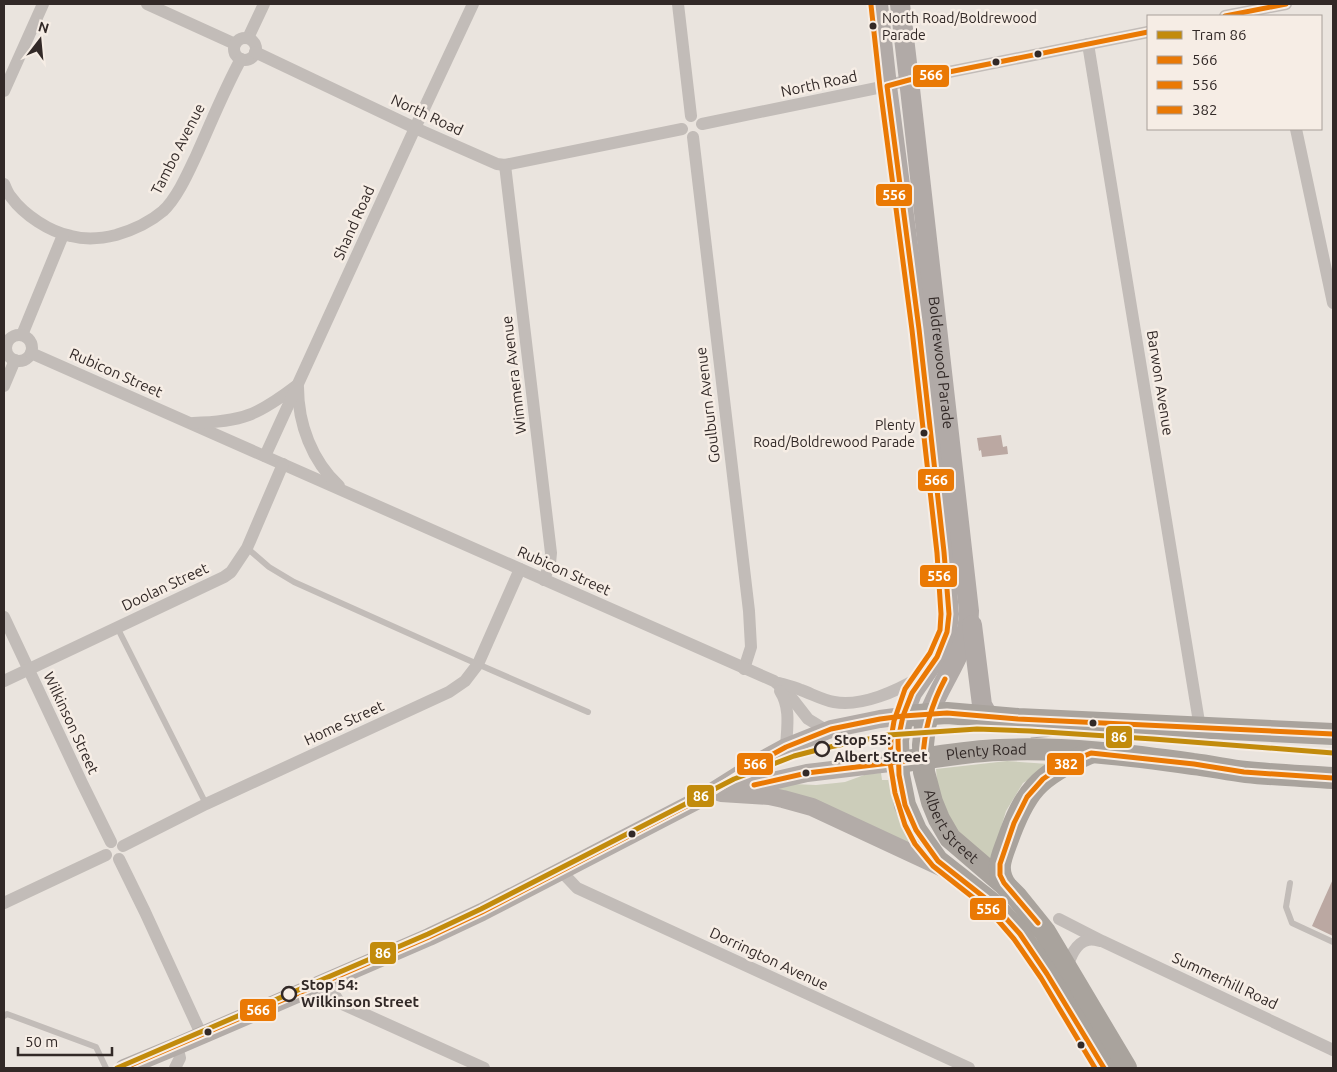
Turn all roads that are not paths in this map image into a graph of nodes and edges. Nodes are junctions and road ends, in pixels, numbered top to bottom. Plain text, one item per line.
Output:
1 (43, 4) edge
2 (147, 4) edge
3 (264, 4) edge
4 (473, 4) edge
5 (678, 4) edge
6 (878, 4) edge
7 (900, 4) edge
8 (1286, 4) edge
9 (1271, 12) edge
10 (1236, 15) edge
11 (1147, 32) edge
12 (248, 38) junction
13 (235, 44) junction
14 (1088, 44) junction
15 (255, 52) junction
16 (240, 59) junction
17 (909, 80) junction
18 (887, 86) junction
19 (4, 91) edge
20 (691, 116) junction
21 (702, 124) junction
22 (414, 128) junction
23 (682, 129) junction
24 (1296, 130) edge
25 (693, 137) junction
26 (505, 164) junction
27 (4, 184) edge
28 (63, 234) junction
29 (1333, 303) edge
30 (928, 328) junction
31 (22, 335) junction
32 (5, 342) edge
33 (30, 353) junction
34 (15, 360) junction
35 (298, 385) junction
36 (4, 386) edge
37 (189, 423) junction
38 (265, 456) junction
39 (283, 464) junction
40 (350, 494) junction
41 (247, 548) junction
42 (520, 569) junction
43 (544, 580) junction
44 (969, 611) junction
45 (4, 617) edge
46 (118, 627) junction
47 (478, 664) junction
48 (744, 668) junction
49 (28, 669) junction
50 (924, 674) junction
51 (770, 679) junction
52 (4, 681) edge
53 (885, 694) joint
54 (588, 712) dead end
55 (929, 714) junction
56 (903, 716) junction
57 (991, 716) junction
58 (1200, 728) junction
59 (826, 730) junction
60 (1333, 734) edge
61 (786, 747) junction
62 (1091, 753) junction
63 (923, 759) junction
64 (898, 762) junction
65 (1333, 778) edge
66 (721, 793) junction
67 (702, 798) junction
68 (206, 804) junction
69 (117, 844) junction
70 (106, 855) junction
71 (118, 860) junction
72 (561, 871) junction
73 (952, 873) junction
74 (1290, 883) dead end
75 (1006, 886) junction
76 (4, 902) edge
77 (1059, 919) dead end
78 (1102, 941) junction
79 (1333, 942) edge
80 (1067, 968) junction
81 (326, 982) junction
82 (4, 1016) edge
83 (202, 1036) junction
84 (177, 1046) junction
85 (1333, 1050) edge
86 (128, 1067) edge
87 (106, 1068) edge
88 (175, 1068) edge
89 (484, 1068) edge
90 (969, 1068) edge
91 (1104, 1068) edge
92 (1126, 1068) edge

1 - 19 street
2 - 13 street
3 - 12 street
4 - 22 street, Shand Road
5 - 20 street
6 - 18 main road, Boldrewood Parade
7 - 17 main road, Boldrewood Parade
8 - 9 street
9 - 10 street
11 - 14 street, North Road
12 - 13 street
12 - 15 street
13 - 16 street
14 - 17 street, North Road
14 - 58 street, Barwon Avenue
15 - 16 street
15 - 22 street, North Road
16 - 28 street, Tambo Avenue
17 - 18 street, North Road
17 - 30 main road, Boldrewood Parade
18 - 21 street, North Road
18 - 30 main road, Boldrewood Parade
20 - 21 street
20 - 23 street
21 - 25 street
22 - 26 street, North Road
22 - 35 street, Shand Road
23 - 25 street
23 - 26 street, North Road
24 - 29 street
25 - 48 street, Goulburn Avenue
26 - 43 street, Wimmera Avenue
27 - 28 street, Tambo Avenue
28 - 31 street
30 - 44 main road, Boldrewood Parade
30 - 50 main road, Boldrewood Parade
31 - 32 street
31 - 33 street
32 - 34 street
33 - 34 street
33 - 37 street, Rubicon Street
34 - 36 street
35 - 37 street, Rubicon Street
35 - 38 street, Shand Road
35 - 40 street, Rubicon Street
37 - 38 street, Rubicon Street
38 - 39 street, Rubicon Street
39 - 40 street, Rubicon Street
39 - 41 street, Doolan Street
40 - 42 street, Rubicon Street
41 - 46 street, Doolan Street
41 - 47 lane
42 - 43 street, Rubicon Street
42 - 47 street, Home Street
43 - 48 street, Rubicon Street
44 - 55 main road, Boldrewood Parade
44 - 57 main road
45 - 49 street, Wilkinson Street
46 - 49 street, Doolan Street
46 - 68 lane
47 - 54 lane
47 - 68 street, Home Street
48 - 51 street, Rubicon Street
49 - 52 street, Doolan Street
49 - 69 street, Wilkinson Street
50 - 53 street, Boldrewood Parade
50 - 56 main road, Boldrewood Parade
51 - 53 street, Rubicon Street
51 - 59 street, Rubicon Street
51 - 61 street, Rubicon Street
55 - 56 highway, Plenty Road
55 - 57 highway, Plenty Road
55 - 63 highway, Albert Street
56 - 59 main road, Plenty Road
56 - 64 highway, Albert Street
57 - 58 highway, Plenty Road
58 - 60 highway, Plenty Road
59 - 61 main road, Plenty Road
61 - 67 main road, Plenty Road
62 - 63 highway, Plenty Road
62 - 65 highway, Plenty Road
62 - 75 highway
63 - 64 highway, Plenty Road
63 - 75 highway, Albert Street
64 - 66 main road, Plenty Road
64 - 73 highway, Albert Street
66 - 67 main road, Plenty Road
66 - 73 main road
67 - 72 main road, Plenty Road
68 - 69 street, Home Street
69 - 70 street
69 - 71 street
70 - 71 street
70 - 76 street
71 - 83 street
72 - 81 main road, Plenty Road
72 - 90 street, Dorrington Avenue
73 - 91 highway, Albert Street
74 - 79 lane
75 - 80 highway, Albert Street
77 - 78 street, Summerhill Road
78 - 80 street
78 - 85 street, Summerhill Road
80 - 92 highway, Albert Street
81 - 83 main road, Plenty Road
81 - 89 street
82 - 87 lane
83 - 84 main road, Plenty Road
84 - 86 main road, Plenty Road
84 - 88 street

